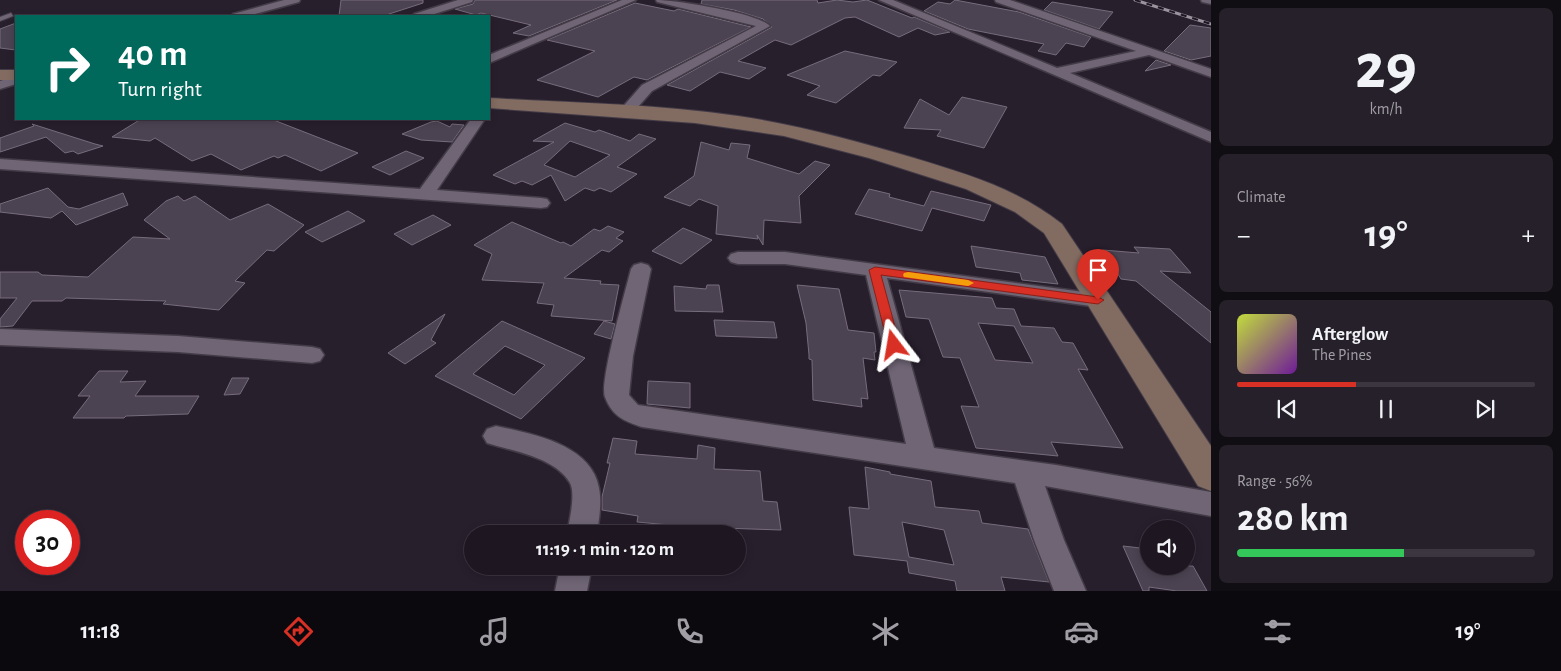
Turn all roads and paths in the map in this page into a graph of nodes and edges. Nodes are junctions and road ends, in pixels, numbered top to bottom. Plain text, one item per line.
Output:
1 (295, 0) edge
2 (468, 0) edge
3 (631, 0) edge
4 (661, 0) edge
5 (709, 0) edge
6 (884, 0) edge
7 (1000, 0) edge
8 (1206, 0) edge
9 (1211, 1) edge
10 (696, 8) junction
11 (11, 15) dead end
12 (241, 15) edge
13 (421, 15) edge
14 (0, 19) edge
15 (1148, 52) junction
16 (490, 59) edge
17 (1057, 72) junction
18 (1211, 73) edge
19 (0, 75) edge
20 (15, 75) edge
21 (15, 80) edge
22 (0, 85) edge
23 (490, 103) edge
24 (625, 112) junction
25 (477, 120) edge
26 (1211, 137) edge
27 (0, 164) edge
28 (425, 195) junction
29 (541, 203) dead end
30 (738, 258) dead end
31 (641, 269) dead end
32 (875, 270) junction
33 (1098, 300) junction
34 (0, 337) edge
35 (312, 354) dead end
36 (496, 436) dead end
37 (923, 457) junction
38 (1026, 473) junction
39 (1211, 476) edge
40 (1211, 504) edge
41 (583, 525) edge
42 (574, 575) edge
43 (571, 591) edge
44 (1070, 591) edge

1 - 12 street
2 - 13 street
3 - 16 street
4 - 10 street
5 - 10 street
6 - 17 street
7 - 15 street
8 - 9 street
10 - 24 street
11 - 14 lane
15 - 17 street
15 - 18 street
17 - 26 street
19 - 20 street
21 - 22 street
23 - 24 street
24 - 33 street
25 - 28 street
27 - 28 street
28 - 29 street
30 - 32 street
31 - 37 street
32 - 33 street
32 - 37 street
33 - 39 street
34 - 35 street
36 - 41 street
37 - 38 street
38 - 40 street
38 - 44 street
42 - 43 street

